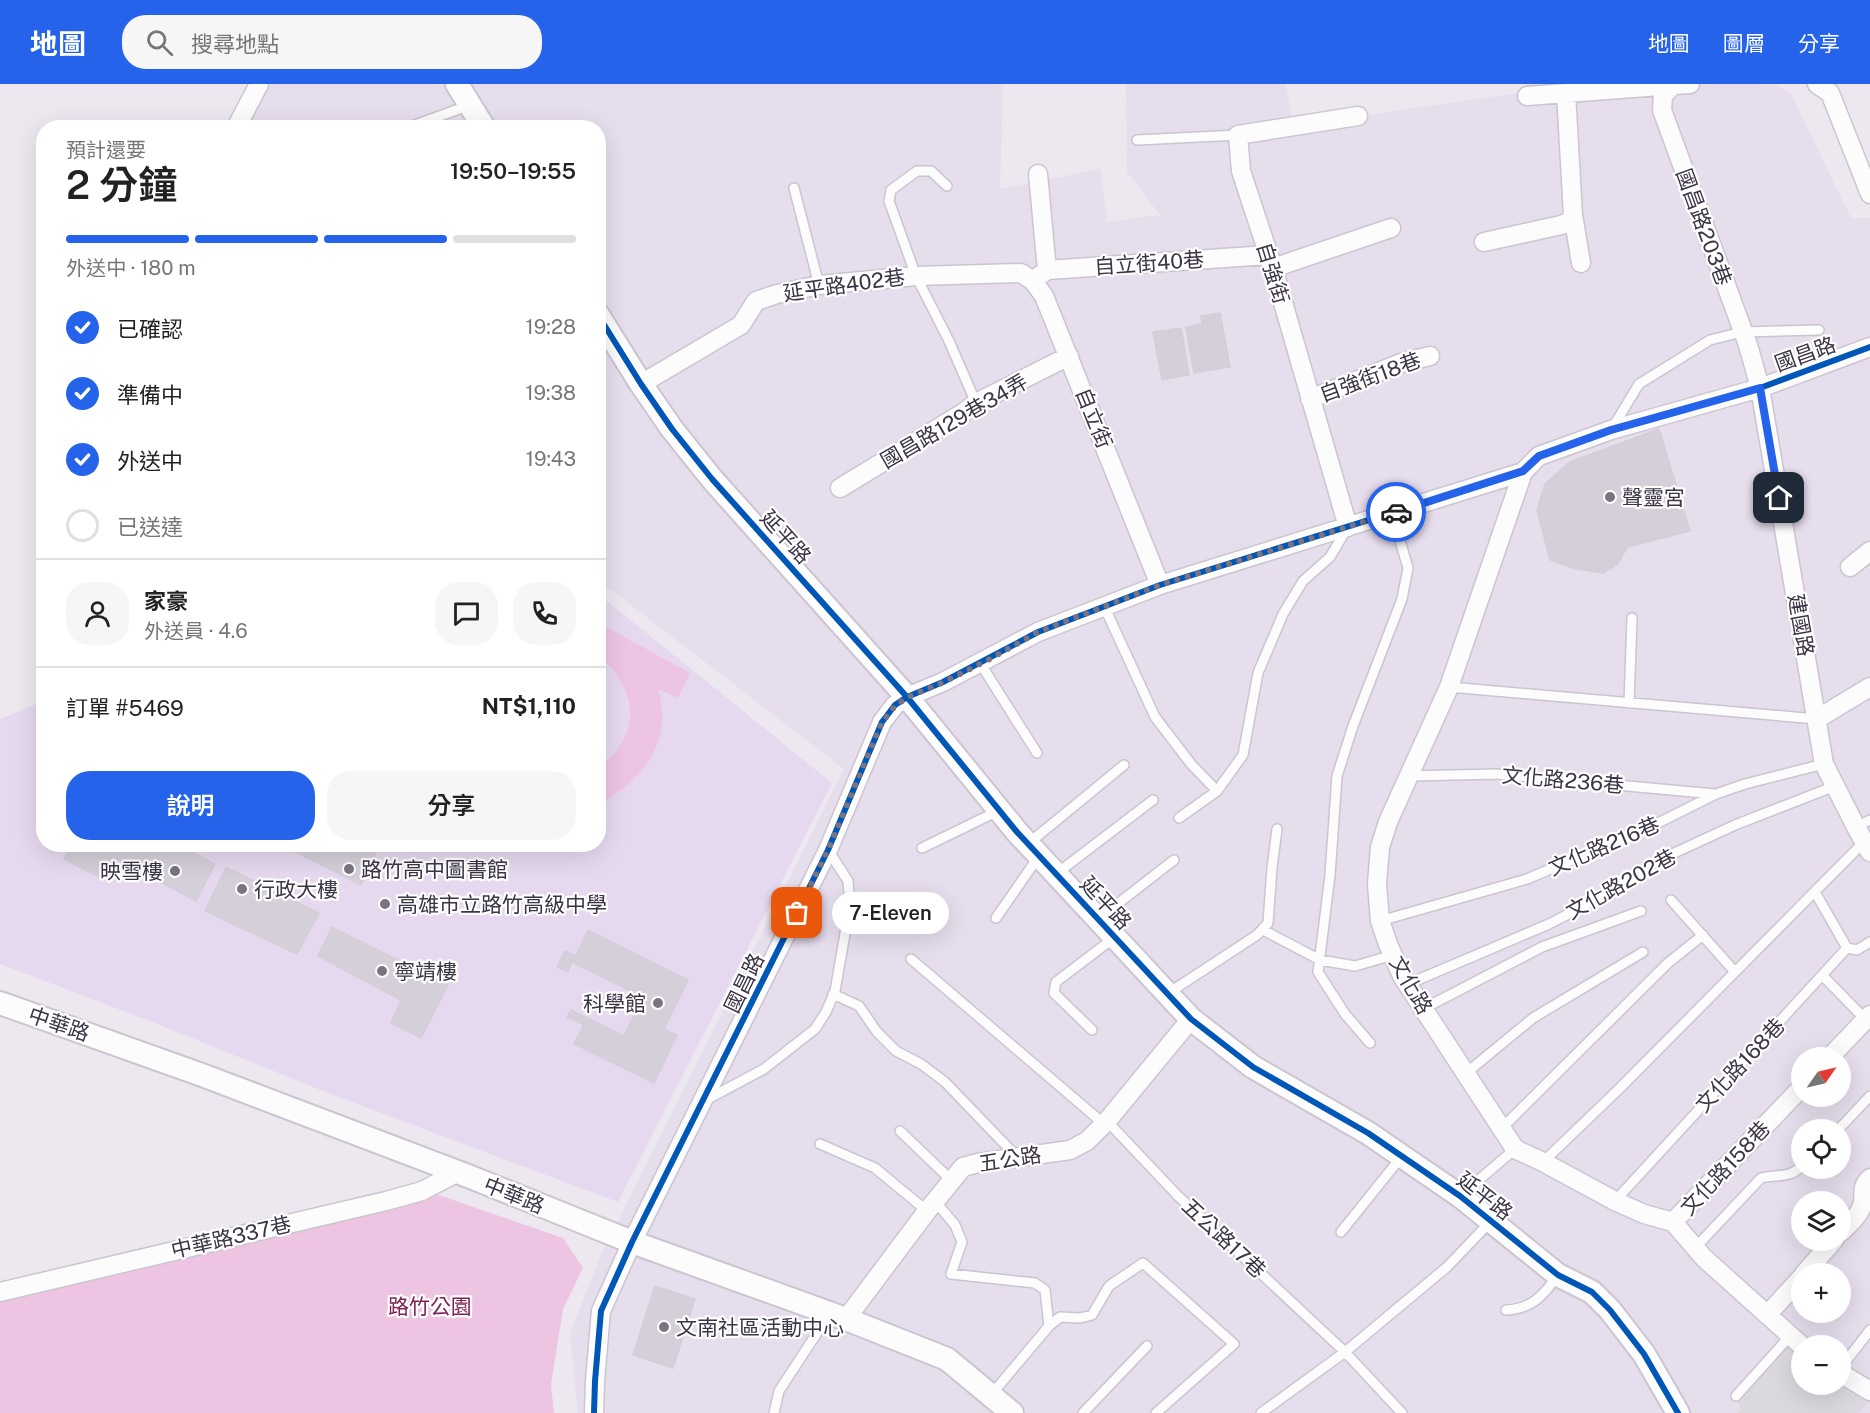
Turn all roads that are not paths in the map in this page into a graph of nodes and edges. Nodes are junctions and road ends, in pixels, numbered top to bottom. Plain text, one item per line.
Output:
1 (259, 84) edge
2 (457, 84) edge
3 (1682, 84) edge
4 (1817, 84) edge
5 (1566, 93) junction
6 (1527, 96) dead end
7 (470, 105) junction
8 (1358, 116) dead end
9 (240, 120) edge
10 (428, 120) edge
11 (479, 120) edge
12 (1238, 135) junction
13 (1137, 140) dead end
14 (1038, 174) dead end
15 (947, 186) dead end
16 (794, 188) dead end
17 (1870, 194) edge
18 (1573, 214) junction
19 (1390, 228) dead end
20 (1484, 242) dead end
21 (1270, 261) junction
22 (1581, 263) dead end
23 (1040, 275) junction
24 (916, 276) junction
25 (819, 285) junction
26 (606, 328) edge
27 (1819, 330) dead end
28 (1742, 332) junction
29 (1870, 347) edge
30 (1069, 356) junction
31 (1430, 356) dead end
32 (641, 384) junction
33 (1760, 388) junction
34 (1310, 399) junction
35 (976, 403) junction
36 (1611, 430) junction
37 (1523, 471) junction
38 (840, 488) dead end
39 (1392, 513) junction
40 (1348, 527) junction
41 (1870, 551) edge
42 (1850, 567) dead end
43 (1160, 585) junction
44 (1104, 606) junction
45 (1632, 618) dead end
46 (980, 663) junction
47 (1449, 687) junction
48 (1870, 687) edge
49 (908, 697) junction
50 (1629, 703) junction
51 (1817, 719) junction
52 (1037, 753) dead end
53 (1824, 764) junction
54 (1124, 765) dead end
55 (1409, 776) junction
56 (1835, 786) junction
57 (1217, 791) junction
58 (1716, 794) junction
59 (1153, 800) dead end
60 (1000, 810) junction
61 (1179, 818) dead end
62 (1277, 829) dead end
63 (1865, 835) edge
64 (922, 848) dead end
65 (828, 850) junction
66 (1034, 850) junction
67 (1174, 860) dead end
68 (1056, 874) junction
69 (1815, 892) junction
70 (1671, 900) dead end
71 (1641, 911) dead end
72 (996, 918) dead end
73 (1098, 919) junction
74 (1380, 921) junction
75 (1263, 930) junction
76 (1703, 935) junction
77 (1115, 937) junction
78 (1870, 942) edge
79 (1847, 948) junction
80 (1643, 952) dead end
81 (1393, 955) junction
82 (910, 959) dead end
83 (1320, 960) junction
84 (1736, 972) junction
85 (1822, 975) junction
86 (1408, 984) junction
87 (834, 994) junction
88 (1167, 994) junction
89 (0, 1003) edge
90 (1423, 1009) junction
91 (1868, 1017) edge
92 (1191, 1019) junction
93 (1092, 1030) dead end
94 (1370, 1043) dead end
95 (1839, 1047) edge
96 (1465, 1074) junction
97 (1870, 1096) edge
98 (1791, 1099) edge
99 (704, 1101) junction
100 (1848, 1119) edge
101 (1105, 1123) junction
102 (1502, 1130) junction
103 (900, 1131) dead end
104 (820, 1144) dead end
105 (1515, 1149) junction
106 (1402, 1156) junction
107 (1018, 1158) junction
108 (1543, 1162) junction
109 (458, 1172) junction
110 (1791, 1175) edge
111 (1870, 1178) edge
112 (951, 1180) junction
113 (1460, 1196) junction
114 (1615, 1201) junction
115 (931, 1206) junction
116 (1491, 1221) junction
117 (1851, 1221) edge
118 (1673, 1222) junction
119 (1341, 1232) dead end
120 (632, 1242) junction
121 (1695, 1248) junction
122 (1824, 1251) edge
123 (1814, 1263) edge
124 (1558, 1275) junction
125 (1791, 1288) edge
126 (0, 1292) edge
127 (1506, 1310) dead end
128 (1767, 1315) junction
129 (838, 1316) junction
130 (1049, 1326) junction
131 (1870, 1330) edge
132 (1791, 1337) edge
133 (1147, 1346) dead end
134 (1791, 1346) edge
135 (1345, 1352) junction
136 (1851, 1355) edge
137 (1851, 1379) edge
138 (1870, 1390) edge
139 (991, 1395) junction
140 (1736, 1396) dead end
141 (594, 1413) edge
142 (774, 1413) edge
143 (1012, 1413) edge
144 (1083, 1413) edge
145 (1156, 1413) edge
146 (1262, 1413) edge
147 (1402, 1413) edge
148 (1678, 1413) edge

1 - 9 street
2 - 7 street
3 - 5 street
3 - 28 street, 國昌路203巷
4 - 17 street
5 - 6 street
5 - 18 street
7 - 10 lane
7 - 11 street
8 - 12 street
12 - 13 lane
12 - 21 street, 自強街
14 - 23 street
15 - 24 lane
16 - 25 lane
18 - 20 street
18 - 22 street
19 - 21 street, 自立街40巷
21 - 23 street, 自立街40巷
21 - 34 street, 自強街
23 - 24 street, 延平路402巷
23 - 30 street, 自立街
24 - 25 street, 延平路402巷
24 - 35 lane
25 - 32 street, 延平路402巷
26 - 32 street, 延平路
27 - 28 lane
28 - 33 street, 國昌路203巷
28 - 36 lane
29 - 33 street, 國昌路
30 - 35 street, 國昌路129巷34弄
30 - 43 street, 自立街
31 - 34 street, 自強街18巷
32 - 49 street, 延平路
33 - 36 street, 國昌路
33 - 51 street, 建國路
34 - 40 street, 自強街
35 - 38 street, 國昌路129巷34弄
36 - 37 street, 國昌路
37 - 39 street, 國昌路
37 - 47 street, 文化路
39 - 40 street, 國昌路
39 - 83 lane
40 - 43 street, 國昌路
40 - 57 lane
41 - 42 street
43 - 44 street, 國昌路
44 - 46 street, 國昌路
44 - 57 lane
45 - 50 lane
46 - 49 street, 國昌路
46 - 52 lane
47 - 50 lane
47 - 55 street, 文化路
48 - 51 street
49 - 60 street, 延平路
49 - 65 street, 國昌路
50 - 51 lane
51 - 53 street, 建國路
53 - 56 street, 建國路
53 - 58 lane, 文化路216巷
54 - 66 lane
55 - 58 lane, 文化路236巷
55 - 74 street, 文化路
56 - 63 street, 建國路
56 - 86 lane, 文化路202巷
57 - 61 lane
58 - 74 lane, 文化路216巷
59 - 68 lane
60 - 64 lane
60 - 66 street, 延平路
62 - 75 lane
63 - 69 lane
65 - 87 lane
65 - 99 street, 國昌路
66 - 68 street, 延平路
66 - 72 lane
67 - 73 lane
68 - 73 street, 延平路
69 - 79 lane
69 - 84 lane
70 - 76 lane
71 - 90 lane
73 - 77 street, 延平路
74 - 81 street, 文化路
75 - 83 lane
75 - 88 lane
76 - 84 lane
76 - 102 lane
77 - 88 street, 延平路
77 - 93 lane
78 - 79 lane
79 - 85 lane, 文化路168巷
80 - 96 lane
81 - 83 lane
81 - 86 street, 文化路
82 - 101 lane, 五公路17巷
83 - 94 lane
84 - 108 lane
85 - 91 lane
85 - 114 lane, 文化路168巷
86 - 90 street, 文化路
87 - 99 lane
87 - 107 lane
88 - 92 street, 延平路
89 - 109 street, 中華路
90 - 96 street, 文化路
91 - 95 street
92 - 101 street, 五公路
92 - 106 street, 延平路
96 - 102 street, 文化路
97 - 100 lane
98 - 118 street, 文化路158巷
99 - 120 street, 國昌路
101 - 107 street, 五公路
101 - 135 lane, 五公路17巷
102 - 105 street, 文化路
103 - 112 lane
104 - 115 lane
105 - 108 street
105 - 113 lane
106 - 113 street, 延平路
106 - 119 lane
107 - 112 street, 五公路
108 - 114 street
109 - 120 street, 中華路
109 - 126 street, 中華路337巷
110 - 121 lane
111 - 117 street
112 - 115 street, 五公路
113 - 116 street, 延平路
114 - 118 street
115 - 129 street, 五公路
115 - 130 lane
116 - 124 street, 延平路
116 - 135 lane
118 - 121 street
120 - 129 street, 中華路
120 - 141 street, 國昌路
121 - 128 street
122 - 123 street
124 - 127 lane
124 - 148 street, 延平路
125 - 128 street
128 - 132 street
129 - 139 street, 中華路
129 - 142 lane
130 - 139 lane
130 - 145 lane
131 - 136 lane
133 - 144 lane
134 - 140 lane
135 - 146 lane
135 - 147 lane, 五公路17巷
137 - 138 street
139 - 143 street, 中華路

